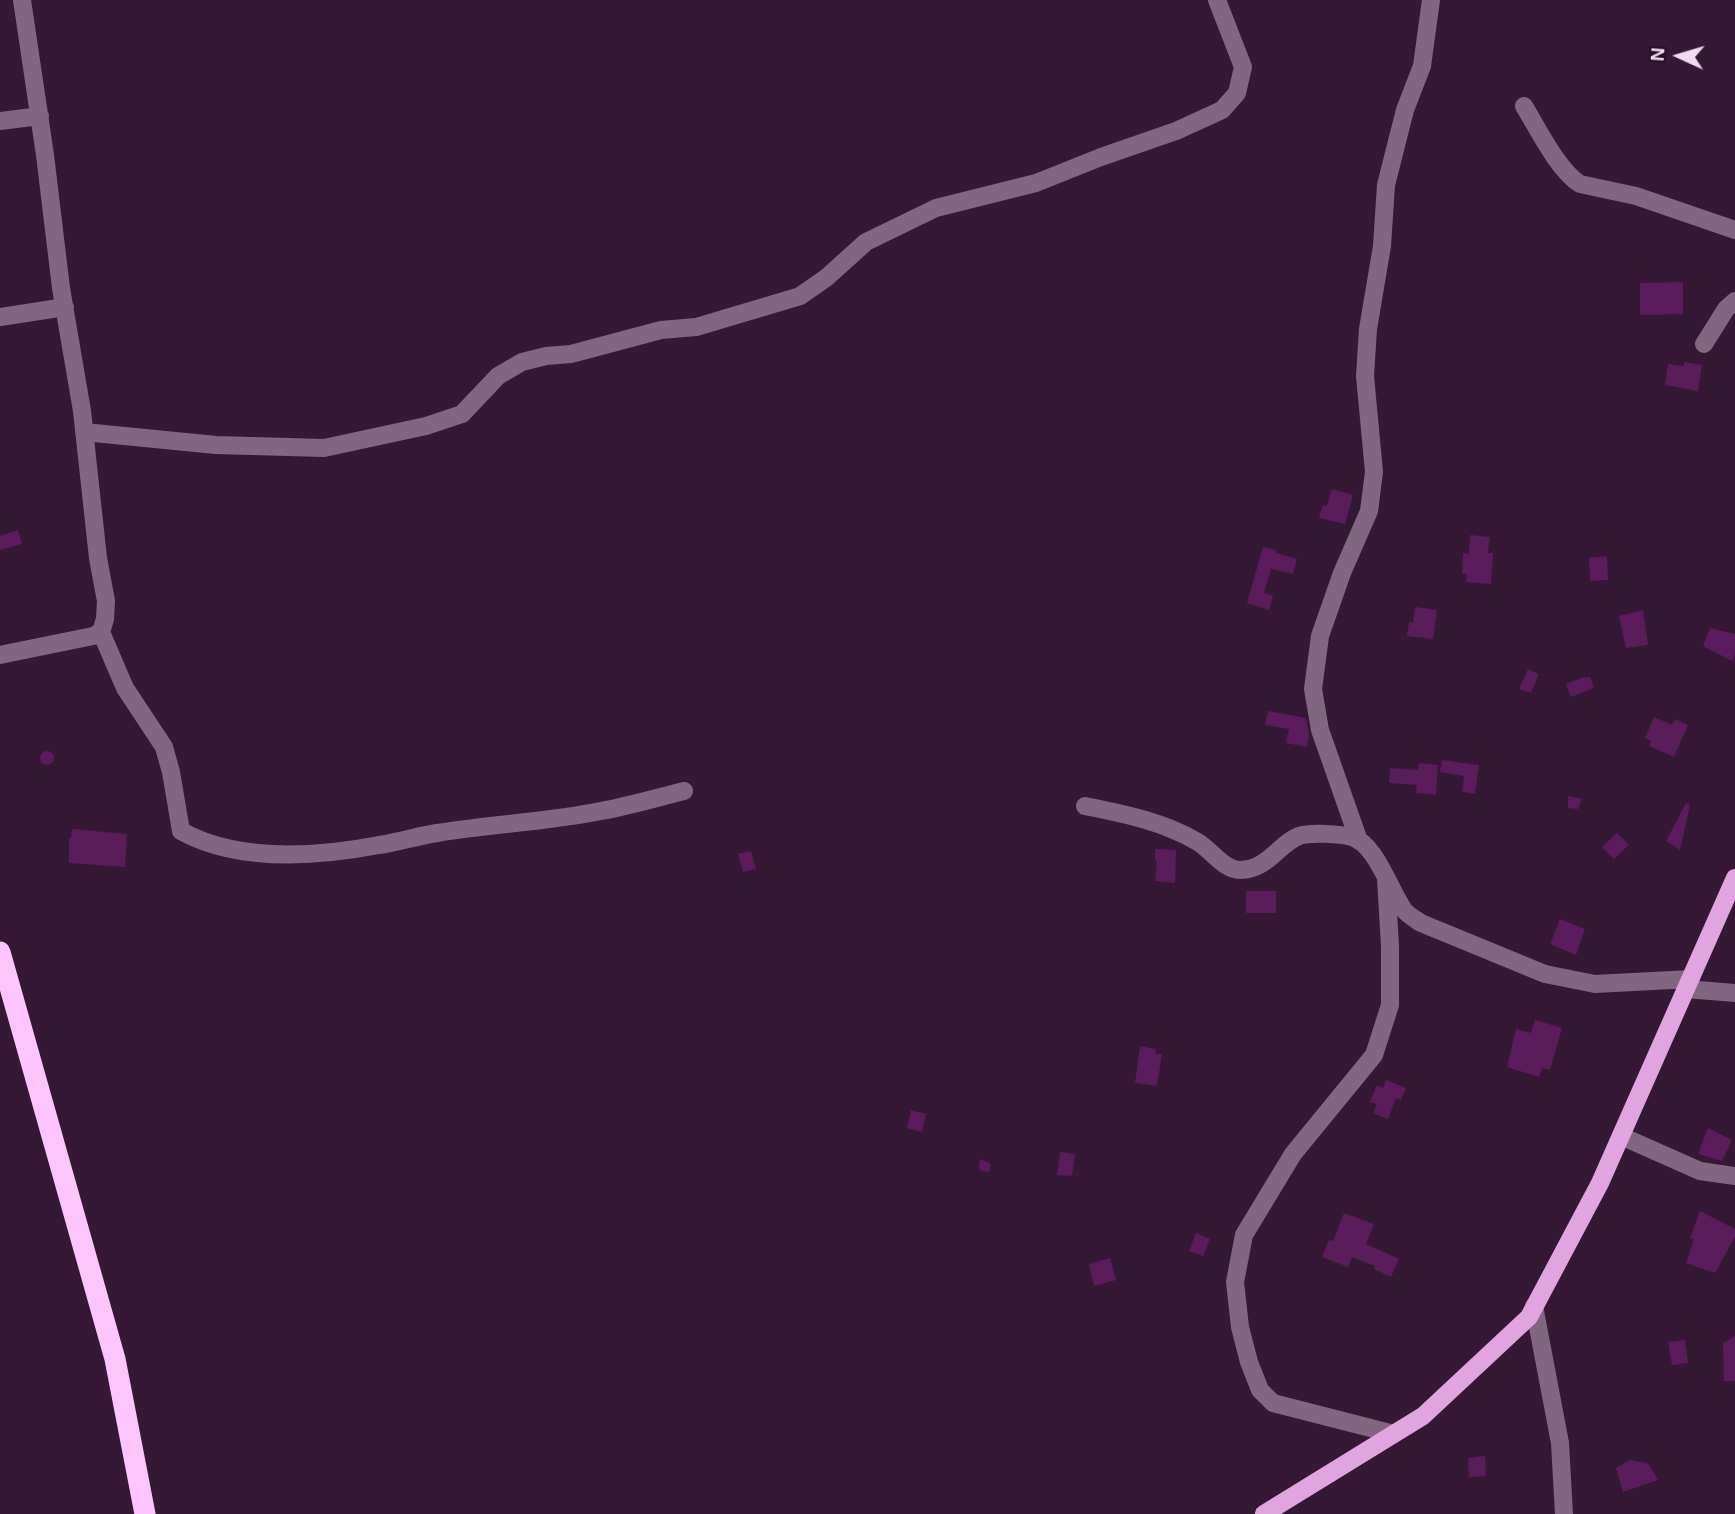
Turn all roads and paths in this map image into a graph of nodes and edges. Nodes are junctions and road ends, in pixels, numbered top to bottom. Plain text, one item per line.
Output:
1 (22, 0) edge
2 (1217, 0) edge
3 (1431, 0) edge
4 (1524, 106) dead end
5 (40, 116) junction
6 (0, 121) edge
7 (1735, 230) edge
8 (1735, 302) edge
9 (65, 307) junction
10 (0, 317) edge
11 (1704, 344) dead end
12 (84, 432) junction
13 (101, 632) junction
14 (0, 655) edge
15 (684, 791) dead end
16 (1085, 806) dead end
17 (1359, 841) junction
18 (1735, 878) edge
19 (1386, 879) junction
20 (0, 952) edge
21 (1688, 984) junction
22 (1735, 993) edge
23 (1621, 1136) junction
24 (1735, 1176) edge
25 (1534, 1306) junction
26 (1394, 1434) junction
27 (145, 1514) edge
28 (1264, 1514) edge
29 (1564, 1514) edge

1 - 5 street
2 - 12 street
3 - 17 street
4 - 7 street
5 - 6 street
5 - 9 street
8 - 11 street
9 - 10 street
9 - 12 street
12 - 13 street
13 - 14 street
13 - 15 street
16 - 17 street
17 - 19 street
18 - 21 main road
19 - 21 street
19 - 26 street
20 - 27 highway
21 - 22 street
21 - 23 main road
23 - 24 street
23 - 25 main road
25 - 26 main road
25 - 29 street
26 - 28 main road

